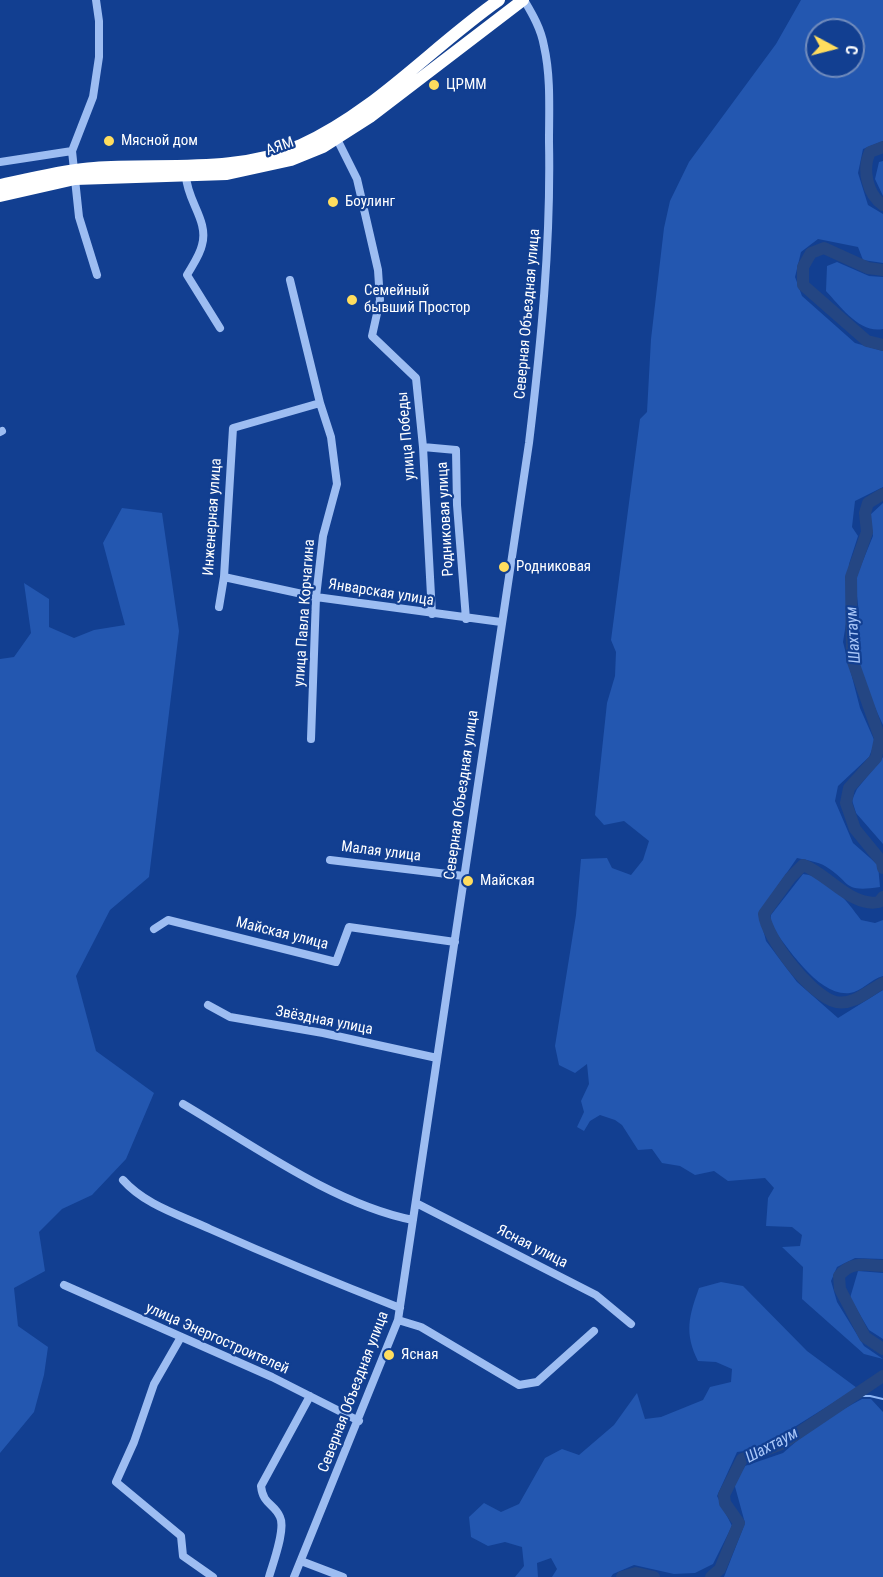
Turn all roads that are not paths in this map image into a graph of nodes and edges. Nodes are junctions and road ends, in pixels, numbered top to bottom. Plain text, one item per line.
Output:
1 (96, 0) edge
2 (499, 0) edge
3 (524, 0) edge
4 (337, 139) junction
5 (72, 151) junction
6 (0, 162) edge
7 (74, 175) junction
8 (186, 176) junction
9 (0, 185) edge
10 (0, 196) edge
11 (97, 275) dead end
12 (290, 280) dead end
13 (220, 328) dead end
14 (320, 403) junction
15 (423, 447) junction
16 (224, 576) junction
17 (316, 597) junction
18 (219, 607) dead end
19 (432, 614) junction
20 (466, 619) junction
21 (501, 622) junction
22 (311, 739) dead end
23 (330, 860) dead end
24 (464, 876) junction
25 (154, 929) dead end
26 (455, 942) junction
27 (208, 1005) dead end
28 (437, 1058) junction
29 (183, 1104) dead end
30 (123, 1180) dead end
31 (416, 1203) junction
32 (413, 1220) junction
33 (64, 1285) dead end
34 (400, 1308) junction
35 (398, 1320) junction
36 (630, 1324) dead end
37 (594, 1331) dead end
38 (181, 1337) junction
39 (310, 1396) junction
40 (359, 1420) junction
41 (301, 1561) junction
42 (213, 1577) edge
43 (269, 1577) edge
44 (294, 1577) edge
45 (343, 1577) edge

1 - 5 street
2 - 7 highway, АЯМ
3 - 4 highway, АЯМ
3 - 21 street, Северная Объездная улица
4 - 8 highway, АЯМ
4 - 15 street, улица Победы
5 - 6 street
5 - 7 street
7 - 8 highway, АЯМ
7 - 9 highway, АЯМ
7 - 10 highway, АЯМ
7 - 11 street
8 - 13 street
12 - 14 street, улица Павла Корчагина
14 - 16 street, Инженерная улица
14 - 17 street, улица Павла Корчагина
15 - 19 street, улица Победы
15 - 20 street, Родниковая улица
16 - 17 street, Январская улица
16 - 18 street, Инженерная улица
17 - 19 street, Январская улица
17 - 22 street, улица Павла Корчагина
19 - 20 street, Январская улица
20 - 21 street, Январская улица
21 - 24 street, Северная Объездная улица
23 - 24 street, Малая улица
24 - 26 street, Северная Объездная улица
25 - 26 street, Майская улица
26 - 28 street, Северная Объездная улица
27 - 28 street, Звёздная улица
28 - 31 street, Северная Объездная улица
29 - 32 street
30 - 34 street
31 - 32 street, Северная Объездная улица
31 - 36 street, Ясная улица
32 - 34 street, Северная Объездная улица
33 - 38 street, улица Энергостроителей
34 - 35 street, Северная Объездная улица
35 - 37 street
35 - 40 street, Северная Объездная улица
38 - 39 street, улица Энергостроителей
38 - 42 street
39 - 40 street, улица Энергостроителей
39 - 43 street
40 - 41 street, Северная Объездная улица
41 - 44 street, Северная Объездная улица
41 - 45 street

